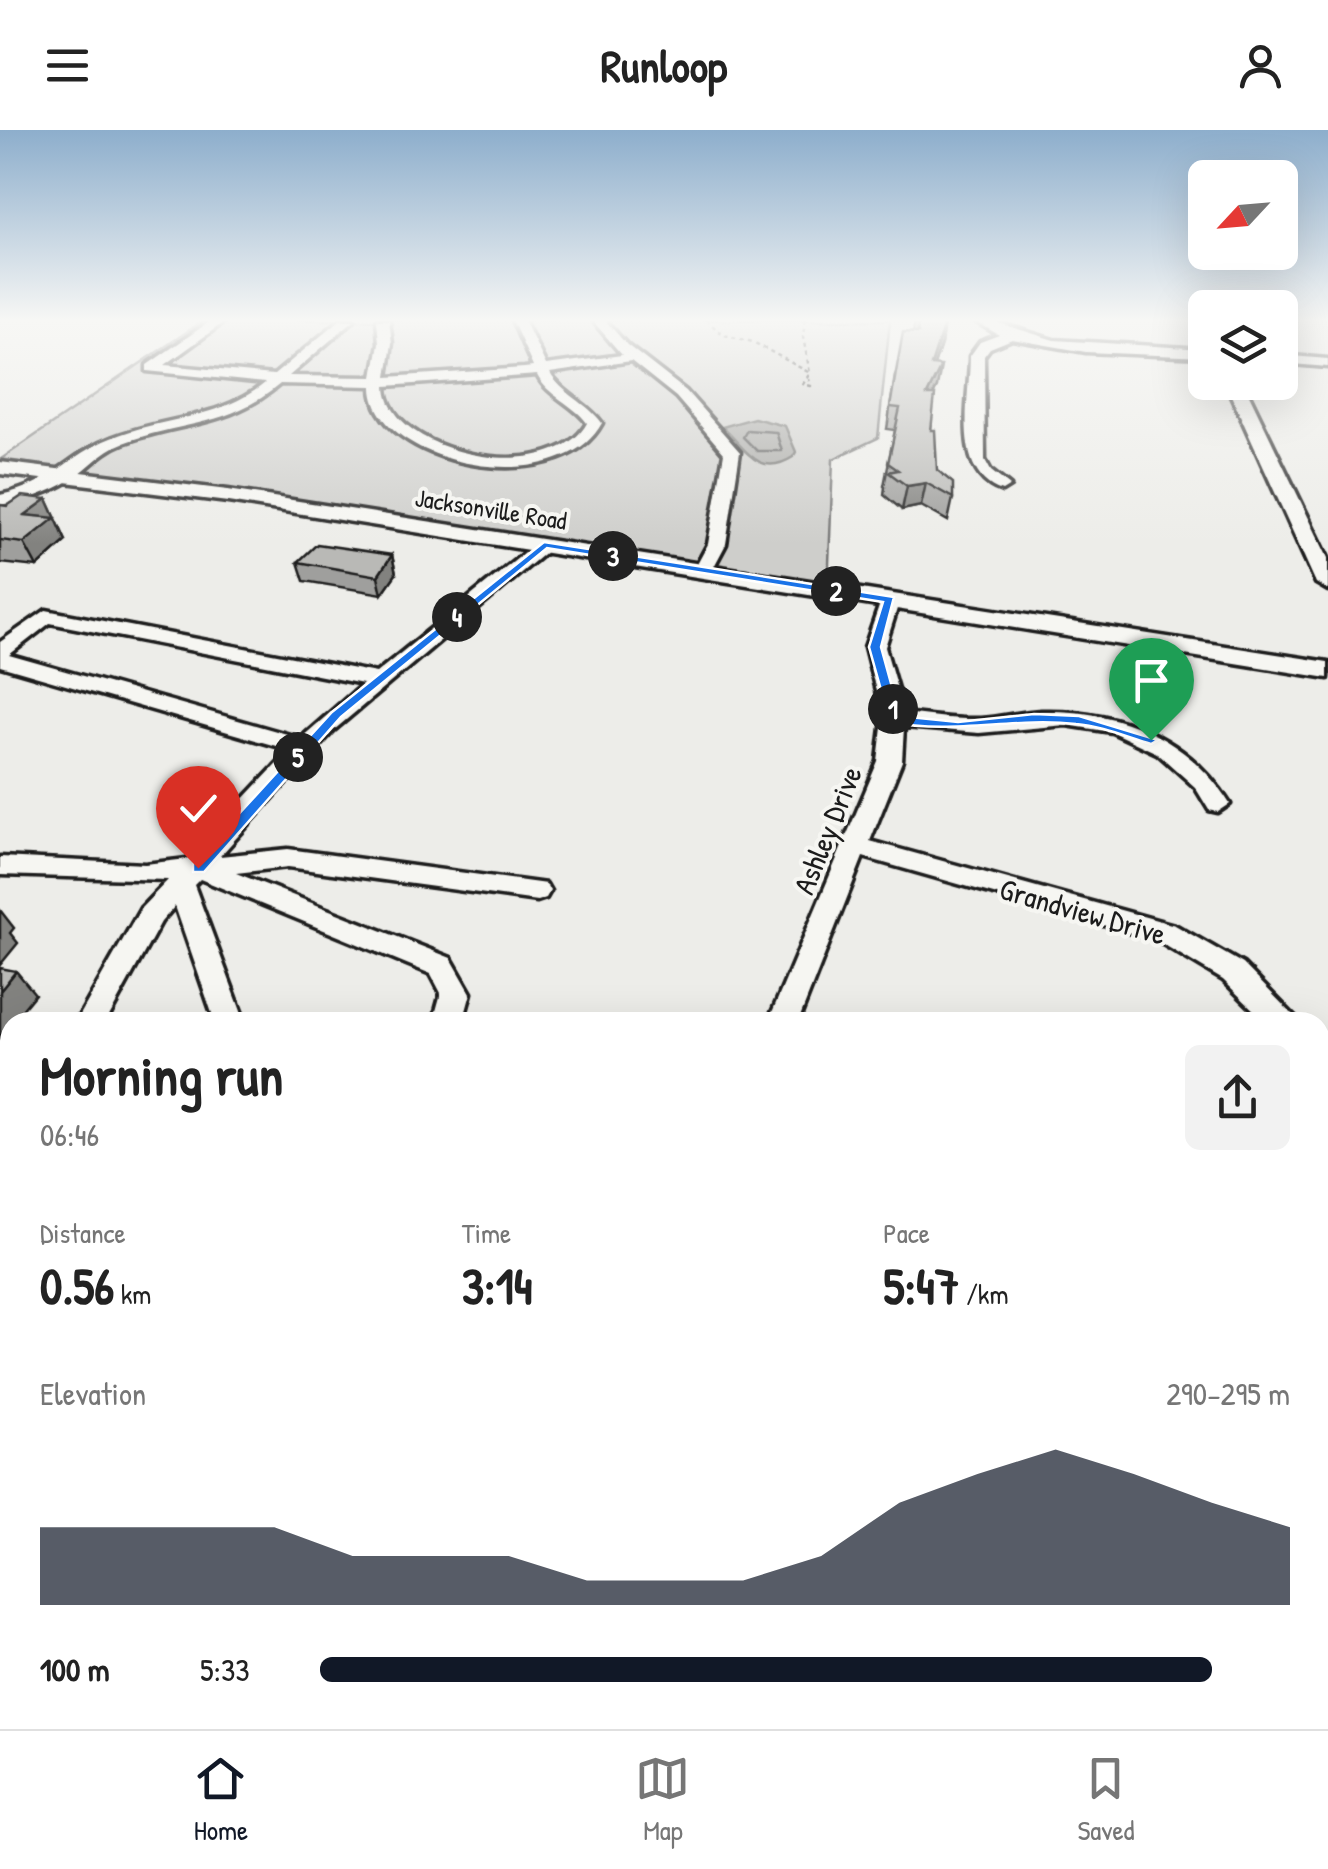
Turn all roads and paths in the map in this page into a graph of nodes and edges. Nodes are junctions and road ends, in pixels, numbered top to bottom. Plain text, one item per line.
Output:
1 (255, 395) edge
2 (379, 395) edge
3 (562, 395) edge
4 (683, 395) edge
5 (978, 395) edge
6 (1242, 400) edge
7 (174, 411) dead end
8 (137, 423) junction
9 (0, 468) edge
10 (67, 476) junction
11 (1002, 486) dead end
12 (0, 500) edge
13 (544, 545) junction
14 (703, 570) junction
15 (1328, 583) edge
16 (890, 599) junction
17 (0, 655) edge
18 (1328, 670) edge
19 (378, 680) junction
20 (894, 719) junction
21 (307, 747) junction
22 (1218, 804) dead end
23 (856, 846) junction
24 (0, 866) edge
25 (189, 877) junction
26 (537, 891) dead end
27 (97, 1012) edge
28 (227, 1012) edge
29 (451, 1012) edge
30 (787, 1012) edge
31 (1275, 1012) edge

1 - 8 street
2 - 3 street
4 - 14 street
5 - 11 street
6 - 15 main road
7 - 8 street
8 - 10 street
9 - 10 main road, Jacksonville Road
10 - 12 street
10 - 13 main road, Jacksonville Road
13 - 14 main road, Jacksonville Road
13 - 19 street
14 - 16 main road, Jacksonville Road
16 - 18 main road, Jacksonville Road
16 - 20 street, Ashley Drive
17 - 19 street
17 - 21 street
19 - 21 street
20 - 22 street
20 - 23 street, Ashley Drive
21 - 25 street
23 - 30 street, Ashley Drive
23 - 31 street, Grandview Drive
24 - 25 street
25 - 26 street
25 - 27 street
25 - 28 street
25 - 29 street

